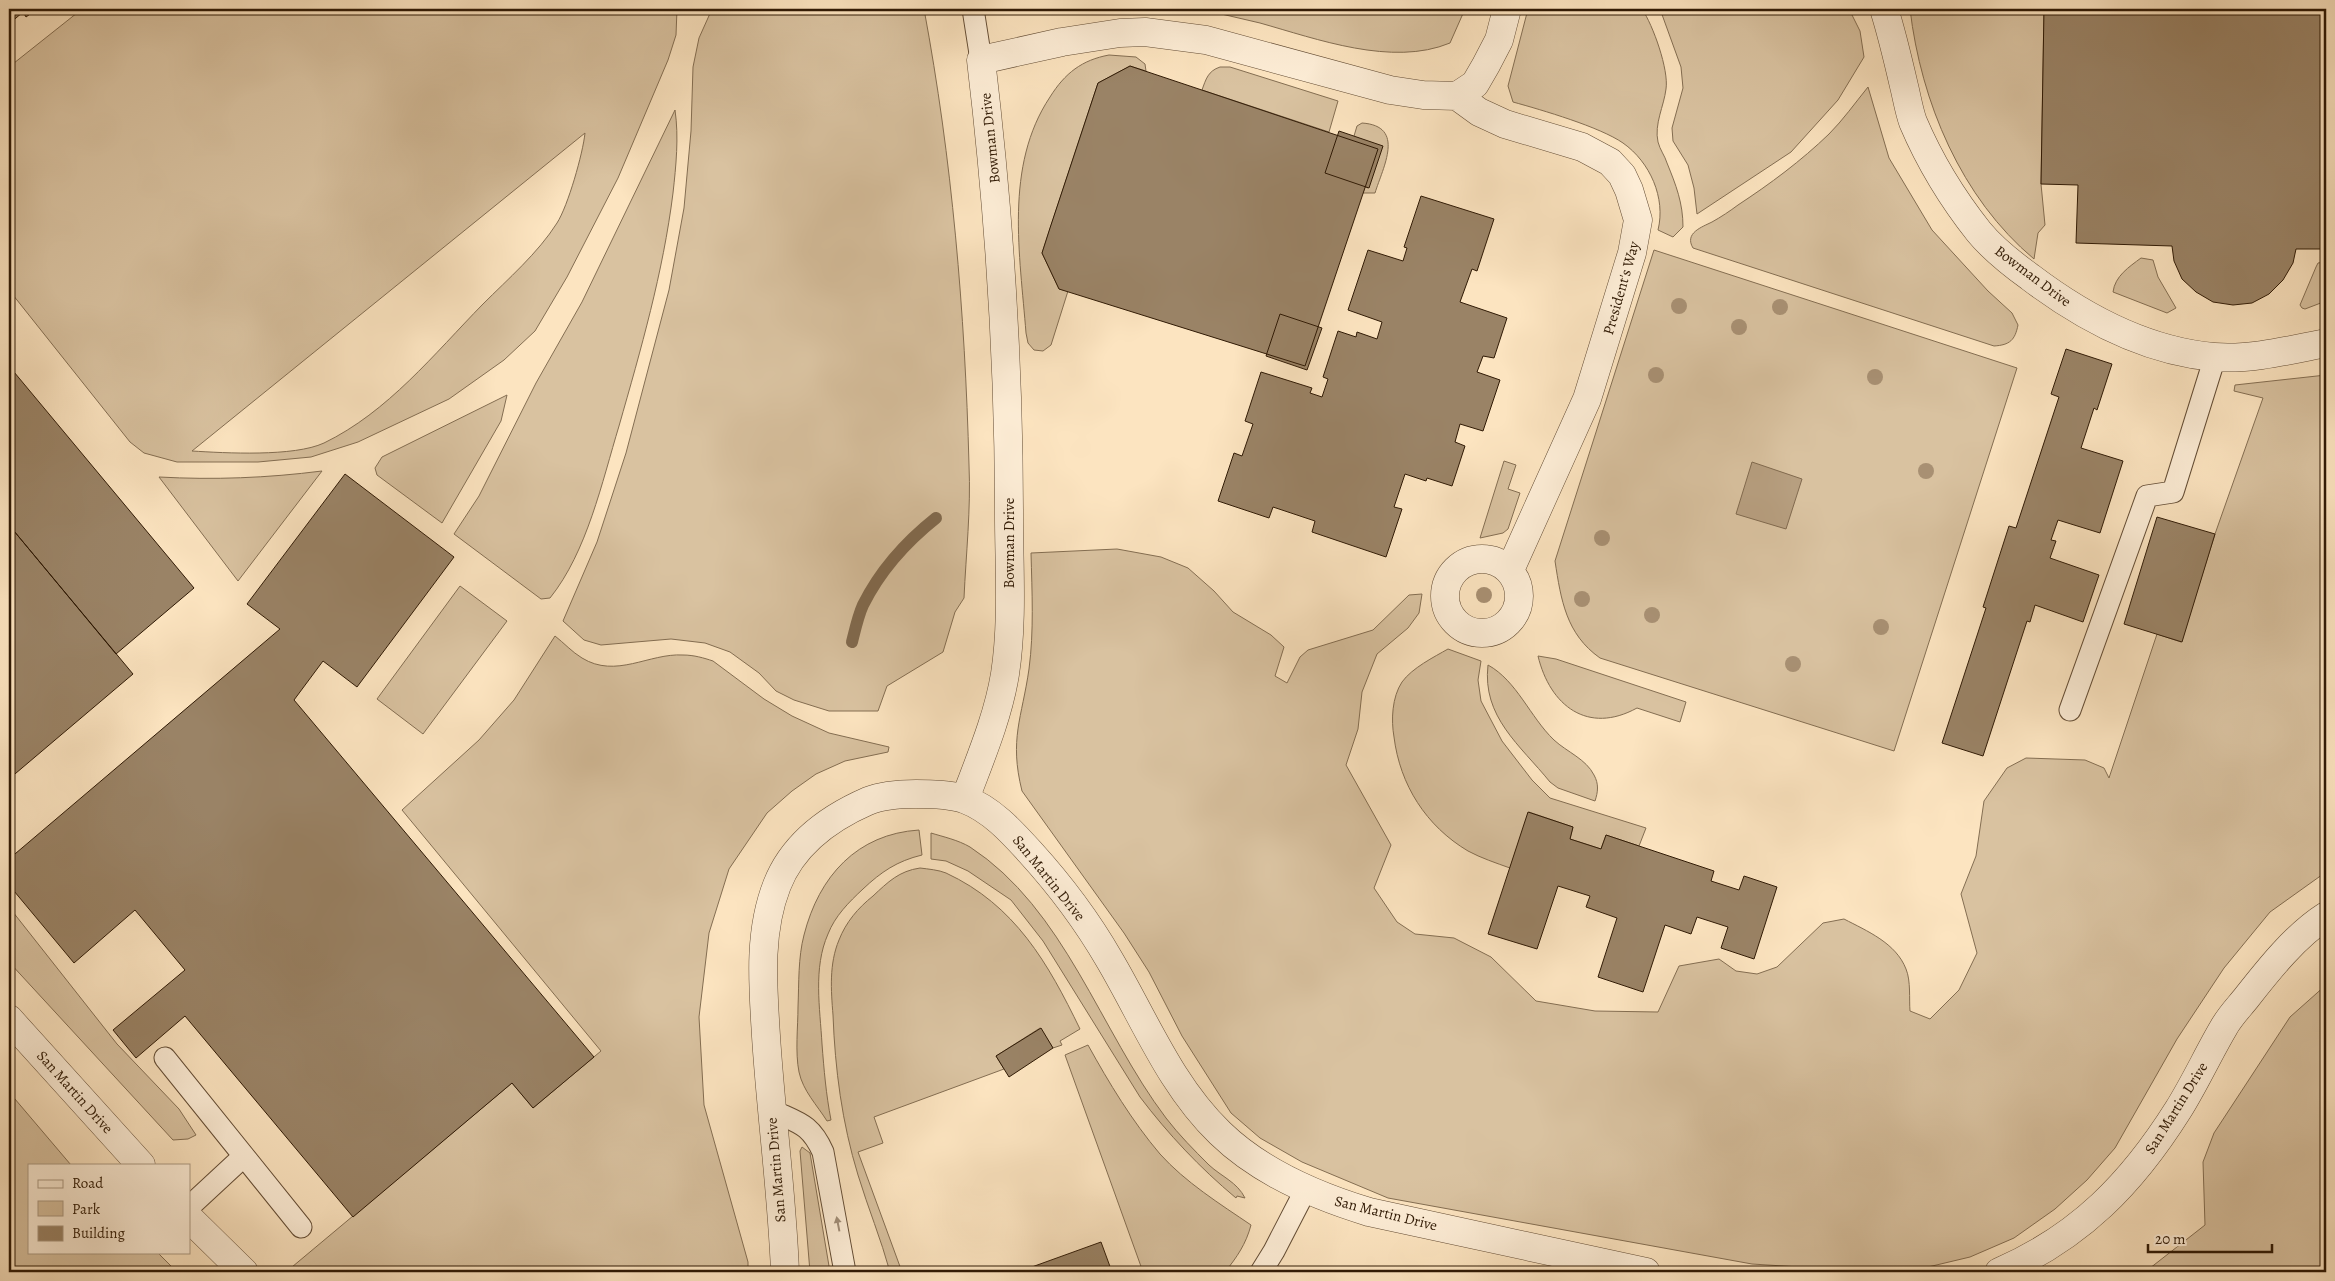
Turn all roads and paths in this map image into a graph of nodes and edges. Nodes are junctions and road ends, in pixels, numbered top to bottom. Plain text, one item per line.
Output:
1 (973, 9) edge
2 (1507, 9) edge
3 (1884, 9) edge
4 (981, 60) junction
5 (1457, 96) junction
6 (2326, 344) edge
7 (2215, 357) junction
8 (1510, 570) dead end
9 (2070, 710) dead end
10 (965, 799) junction
11 (2326, 916) edge
12 (9, 1019) edge
13 (165, 1058) dead end
14 (771, 1110) junction
15 (244, 1156) junction
16 (140, 1164) edge
17 (1306, 1188) junction
18 (190, 1206) edge
19 (190, 1219) edge
20 (301, 1226) dead end
21 (244, 1272) edge
22 (785, 1272) edge
23 (845, 1272) edge
24 (1261, 1272) edge
25 (1646, 1272) edge
26 (1999, 1272) edge

1 - 4 lane
2 - 5 street
3 - 7 street, Bowman Drive
4 - 5 street
4 - 10 street, Bowman Drive
5 - 8 street, President's Way
6 - 7 street, Bowman Drive
7 - 9 lane
10 - 14 street, San Martin Drive
10 - 17 street, San Martin Drive
11 - 26 street, San Martin Drive
12 - 16 street, San Martin Drive
13 - 15 lane
14 - 22 street, San Martin Drive
23 -> 14 lane
15 - 18 lane
15 - 20 lane
17 - 24 lane
17 - 25 street, San Martin Drive
19 - 21 street

